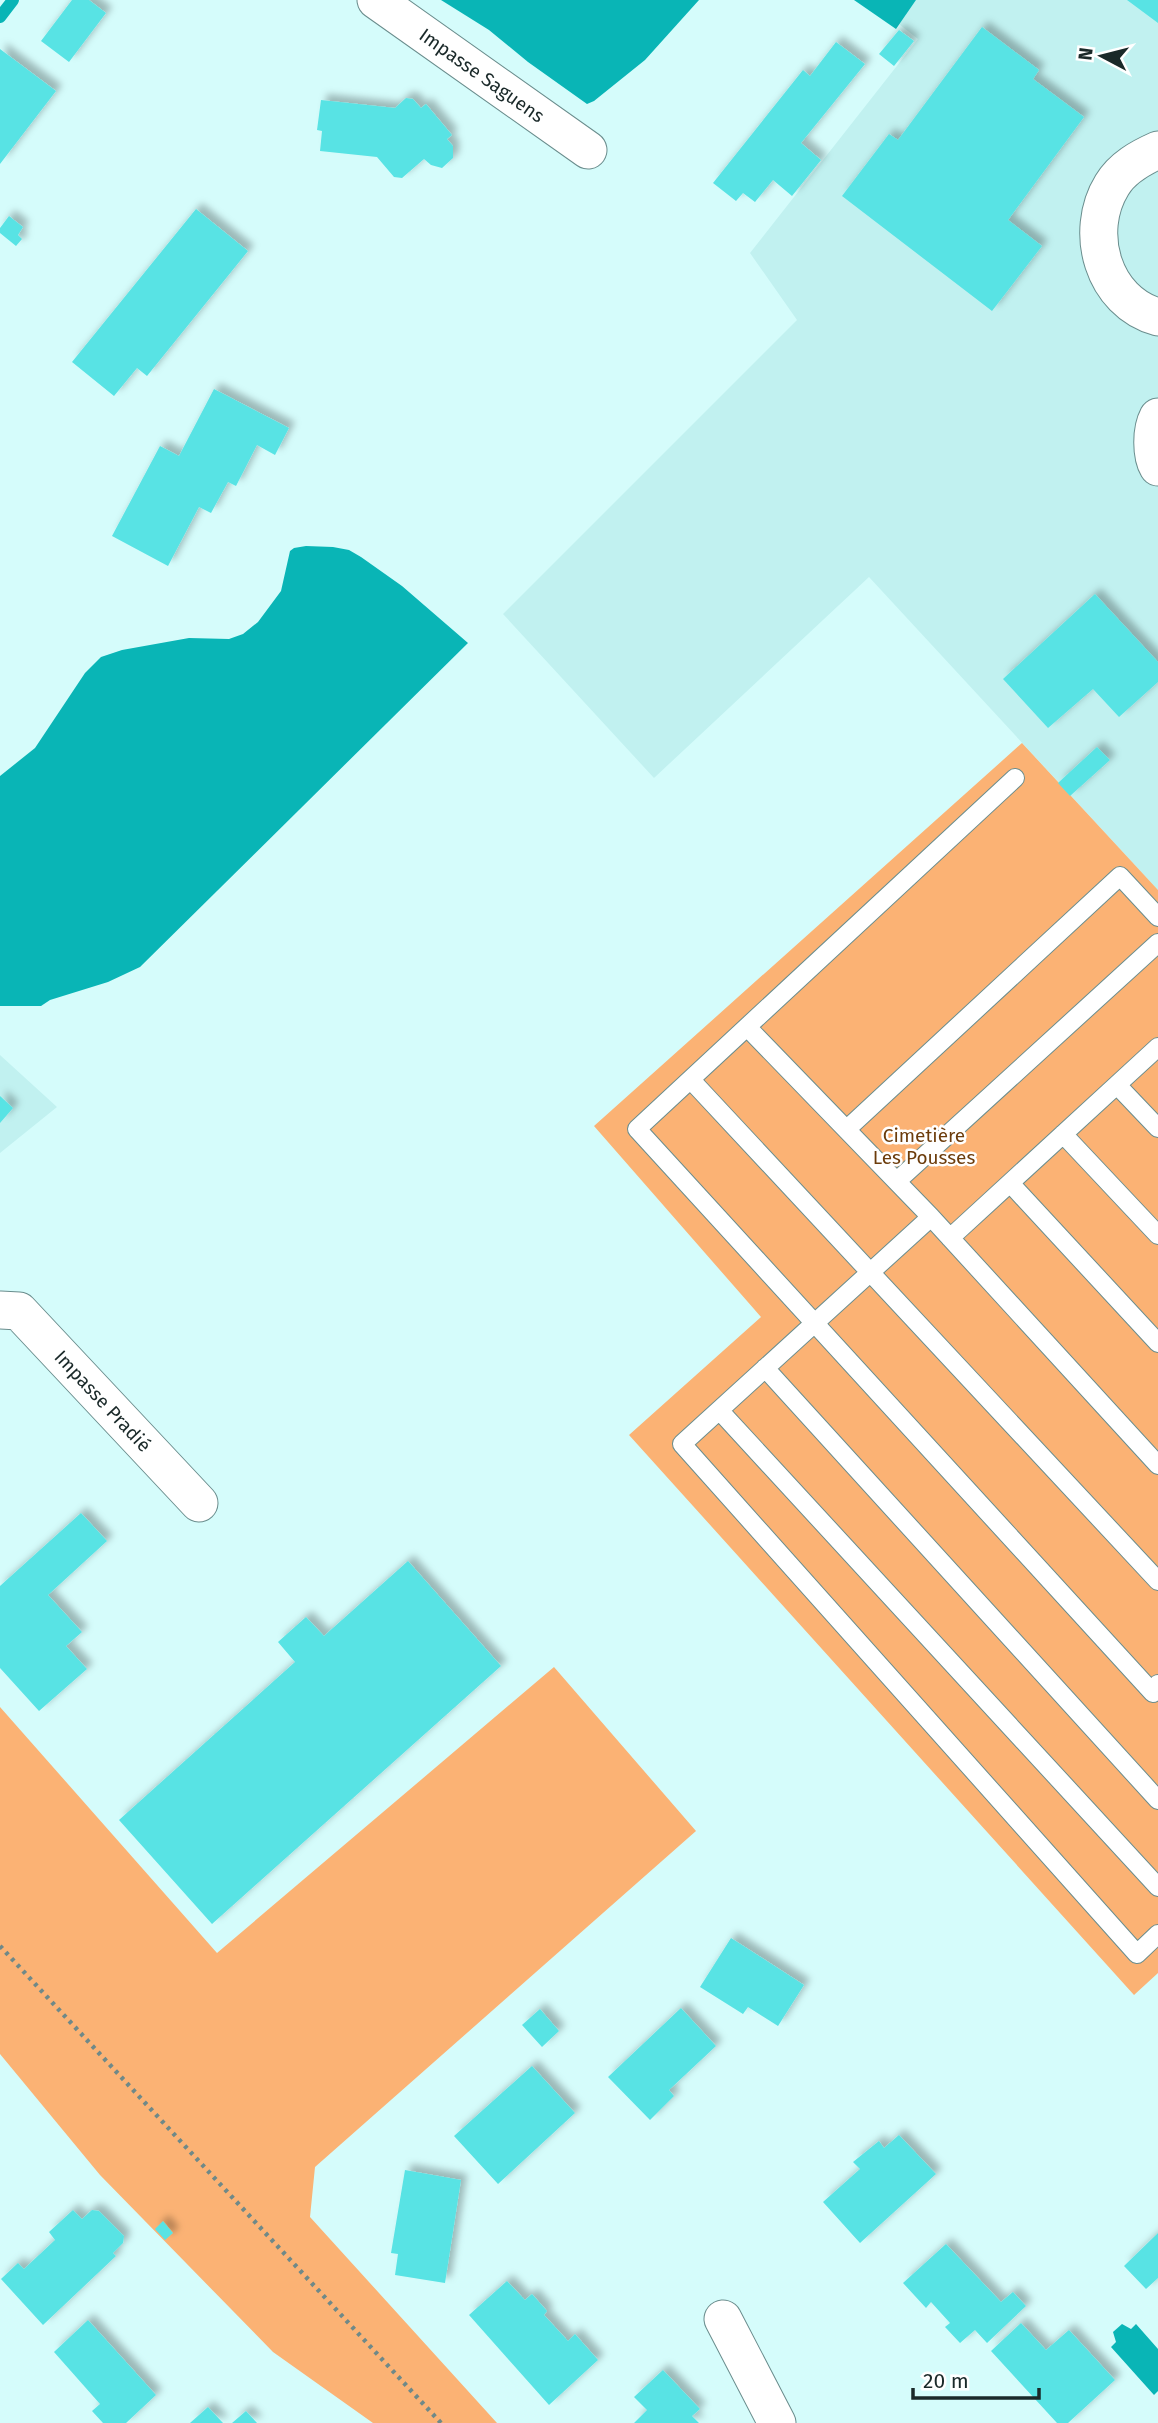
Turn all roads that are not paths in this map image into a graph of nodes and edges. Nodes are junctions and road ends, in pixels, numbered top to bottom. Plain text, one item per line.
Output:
1 (376, 0) edge
2 (588, 150) dead end
3 (1158, 150) edge
4 (1158, 317) edge
5 (1158, 417) edge
6 (1158, 467) edge
7 (1015, 778) dead end
8 (1158, 917) edge
9 (1158, 943) edge
10 (747, 1027) junction
11 (1158, 1047) edge
12 (691, 1080) junction
13 (1117, 1085) junction
14 (1158, 1128) edge
15 (847, 1129) junction
16 (1063, 1134) junction
17 (897, 1181) junction
18 (1010, 1183) junction
19 (931, 1217) junction
20 (1158, 1235) edge
21 (950, 1238) junction
22 (870, 1272) junction
23 (0, 1310) edge
24 (815, 1323) junction
25 (1158, 1343) edge
26 (765, 1368) junction
27 (719, 1410) junction
28 (1158, 1465) edge
29 (199, 1503) dead end
30 (1158, 1581) edge
31 (1158, 1684) edge
32 (1158, 1800) edge
33 (1158, 1887) edge
34 (1158, 1934) edge
35 (723, 2319) dead end
36 (777, 2423) edge

1 - 2 street, Impasse Saguens
3 - 4 street
5 - 6 street
7 - 10 lane
8 - 15 lane
9 - 17 lane
10 - 12 lane
10 - 15 lane
11 - 13 lane
12 - 22 lane
12 - 24 lane
13 - 14 lane
13 - 16 lane
15 - 17 lane
16 - 18 lane
16 - 20 lane
17 - 19 lane
18 - 21 lane
18 - 25 lane
19 - 21 lane
19 - 22 lane
21 - 28 lane
22 - 24 lane
22 - 30 lane
23 - 29 street, Impasse Pradié
24 - 26 lane
24 - 31 lane
26 - 27 lane
26 - 32 lane
27 - 33 lane
27 - 34 lane
35 - 36 street

